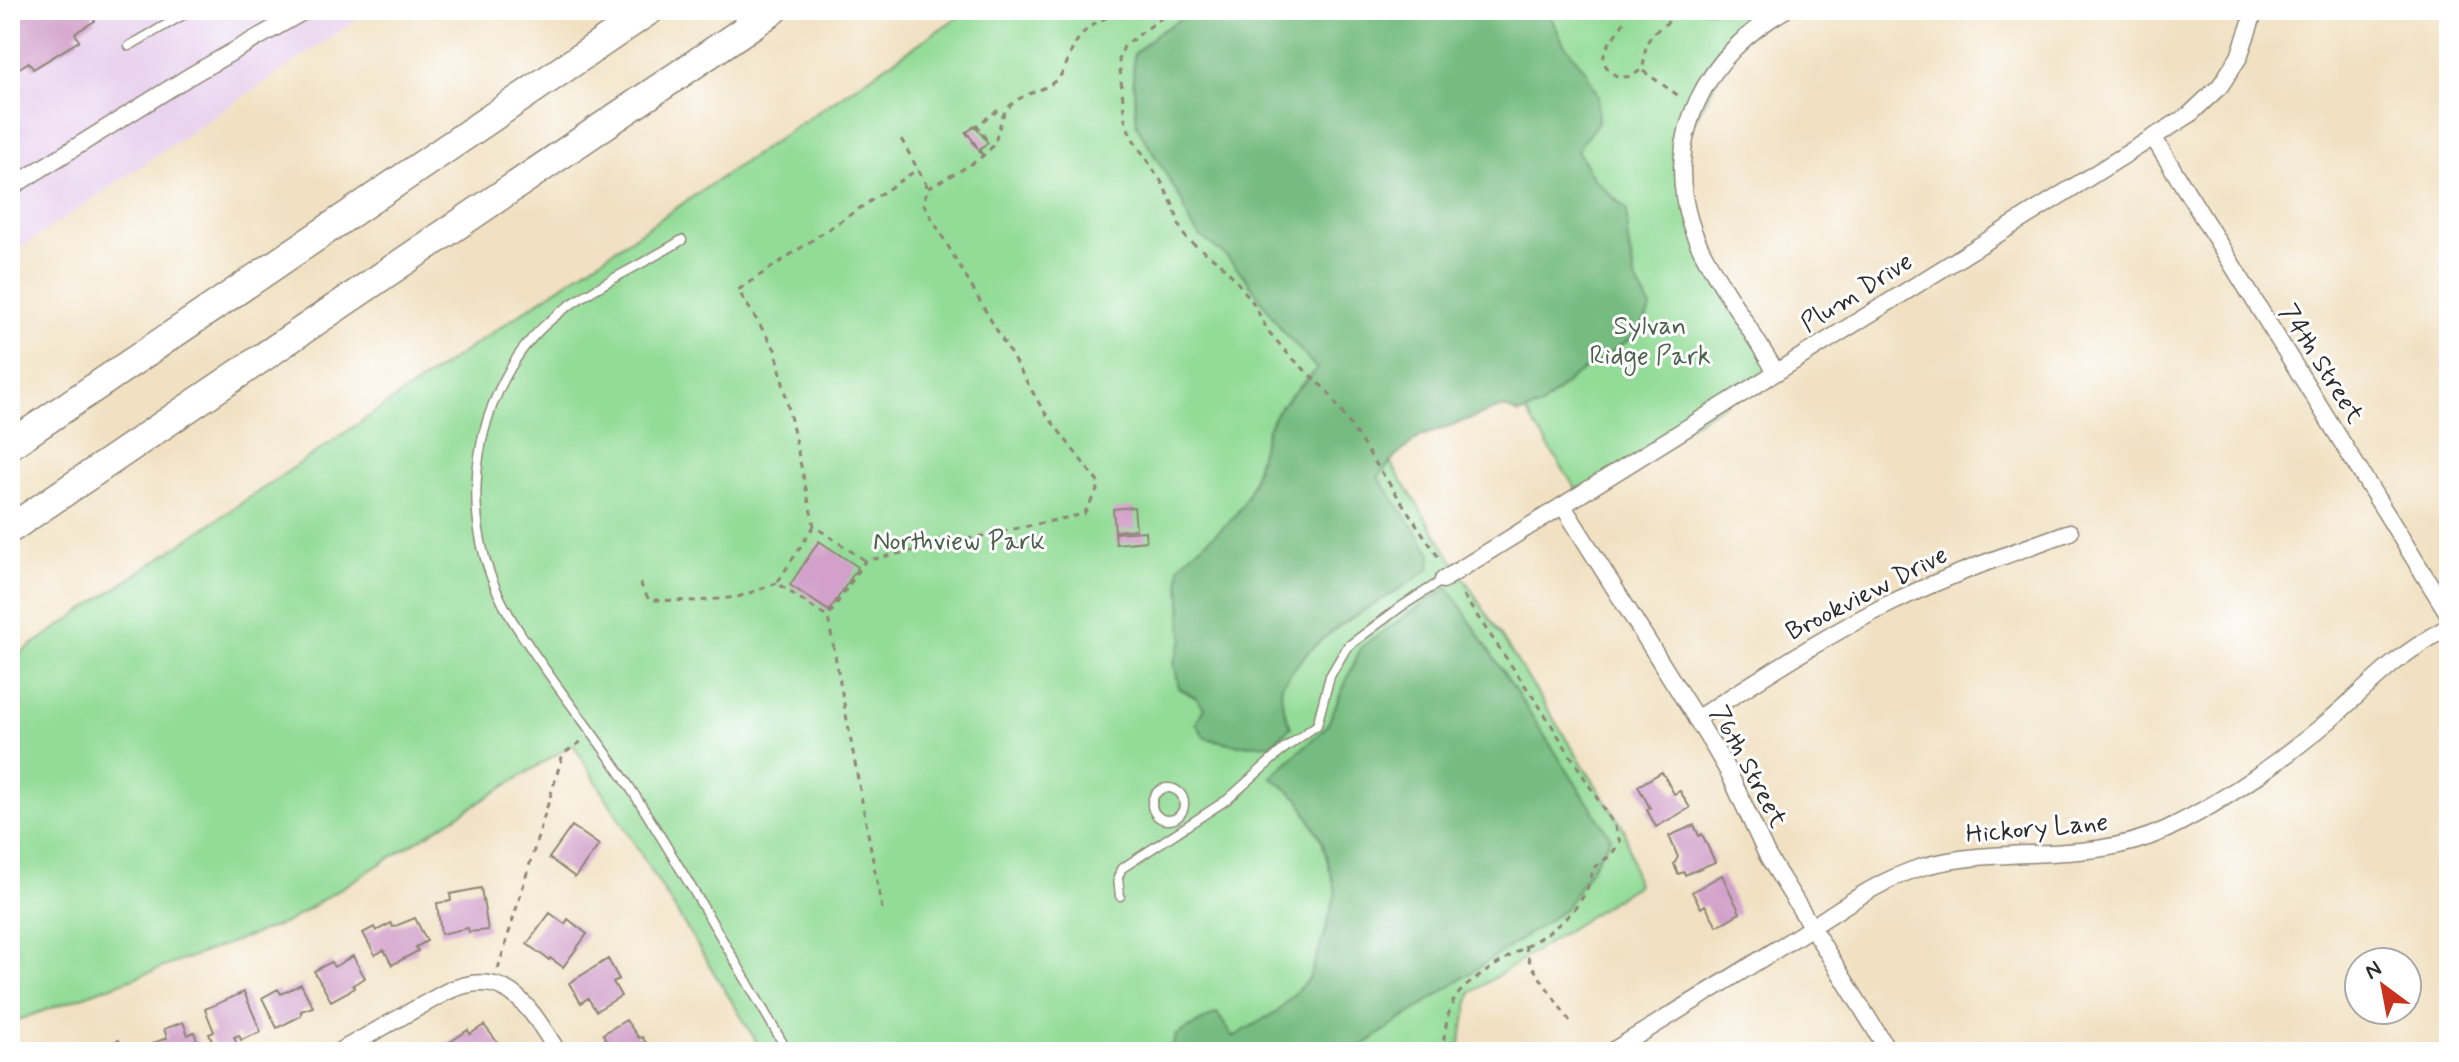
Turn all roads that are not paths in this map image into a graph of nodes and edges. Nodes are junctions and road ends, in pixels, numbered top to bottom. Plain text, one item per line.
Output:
1 (192, 10) edge
2 (306, 10) edge
3 (650, 10) edge
4 (774, 10) edge
5 (1785, 10) edge
6 (2255, 10) edge
7 (129, 46) dead end
8 (2153, 137) junction
9 (10, 188) edge
10 (682, 240) dead end
11 (1776, 372) junction
12 (115, 373) junction
13 (10, 432) edge
14 (10, 445) edge
15 (1563, 506) junction
16 (10, 529) edge
17 (2070, 532) dead end
18 (1447, 578) joint
19 (2449, 615) edge
20 (2449, 626) edge
21 (1696, 719) junction
22 (1176, 818) junction
23 (1182, 827) junction
24 (1120, 896) dead end
25 (1811, 928) junction
26 (338, 1052) edge
27 (558, 1052) edge
28 (788, 1052) edge
29 (1611, 1052) edge
30 (1889, 1052) edge

1 - 7 lane
2 - 9 street
3 - 12 highway
4 - 16 highway
5 - 11 street
6 - 8 street, Plum Drive
8 - 11 street, Plum Drive
8 - 19 street, 74th Street
10 - 28 lane
11 - 15 street, Plum Drive
12 - 13 highway
12 - 14 highway
15 - 18 street, Plum Drive
15 - 21 street, 76th Street
17 - 21 street, Brookview Drive
18 - 23 lane
20 - 25 street, Hickory Lane
21 - 25 street, 76th Street
22 - 22 lane
22 - 23 lane
23 - 24 lane
25 - 29 street, Hickory Lane
25 - 30 street, 76th Street
26 - 27 street

